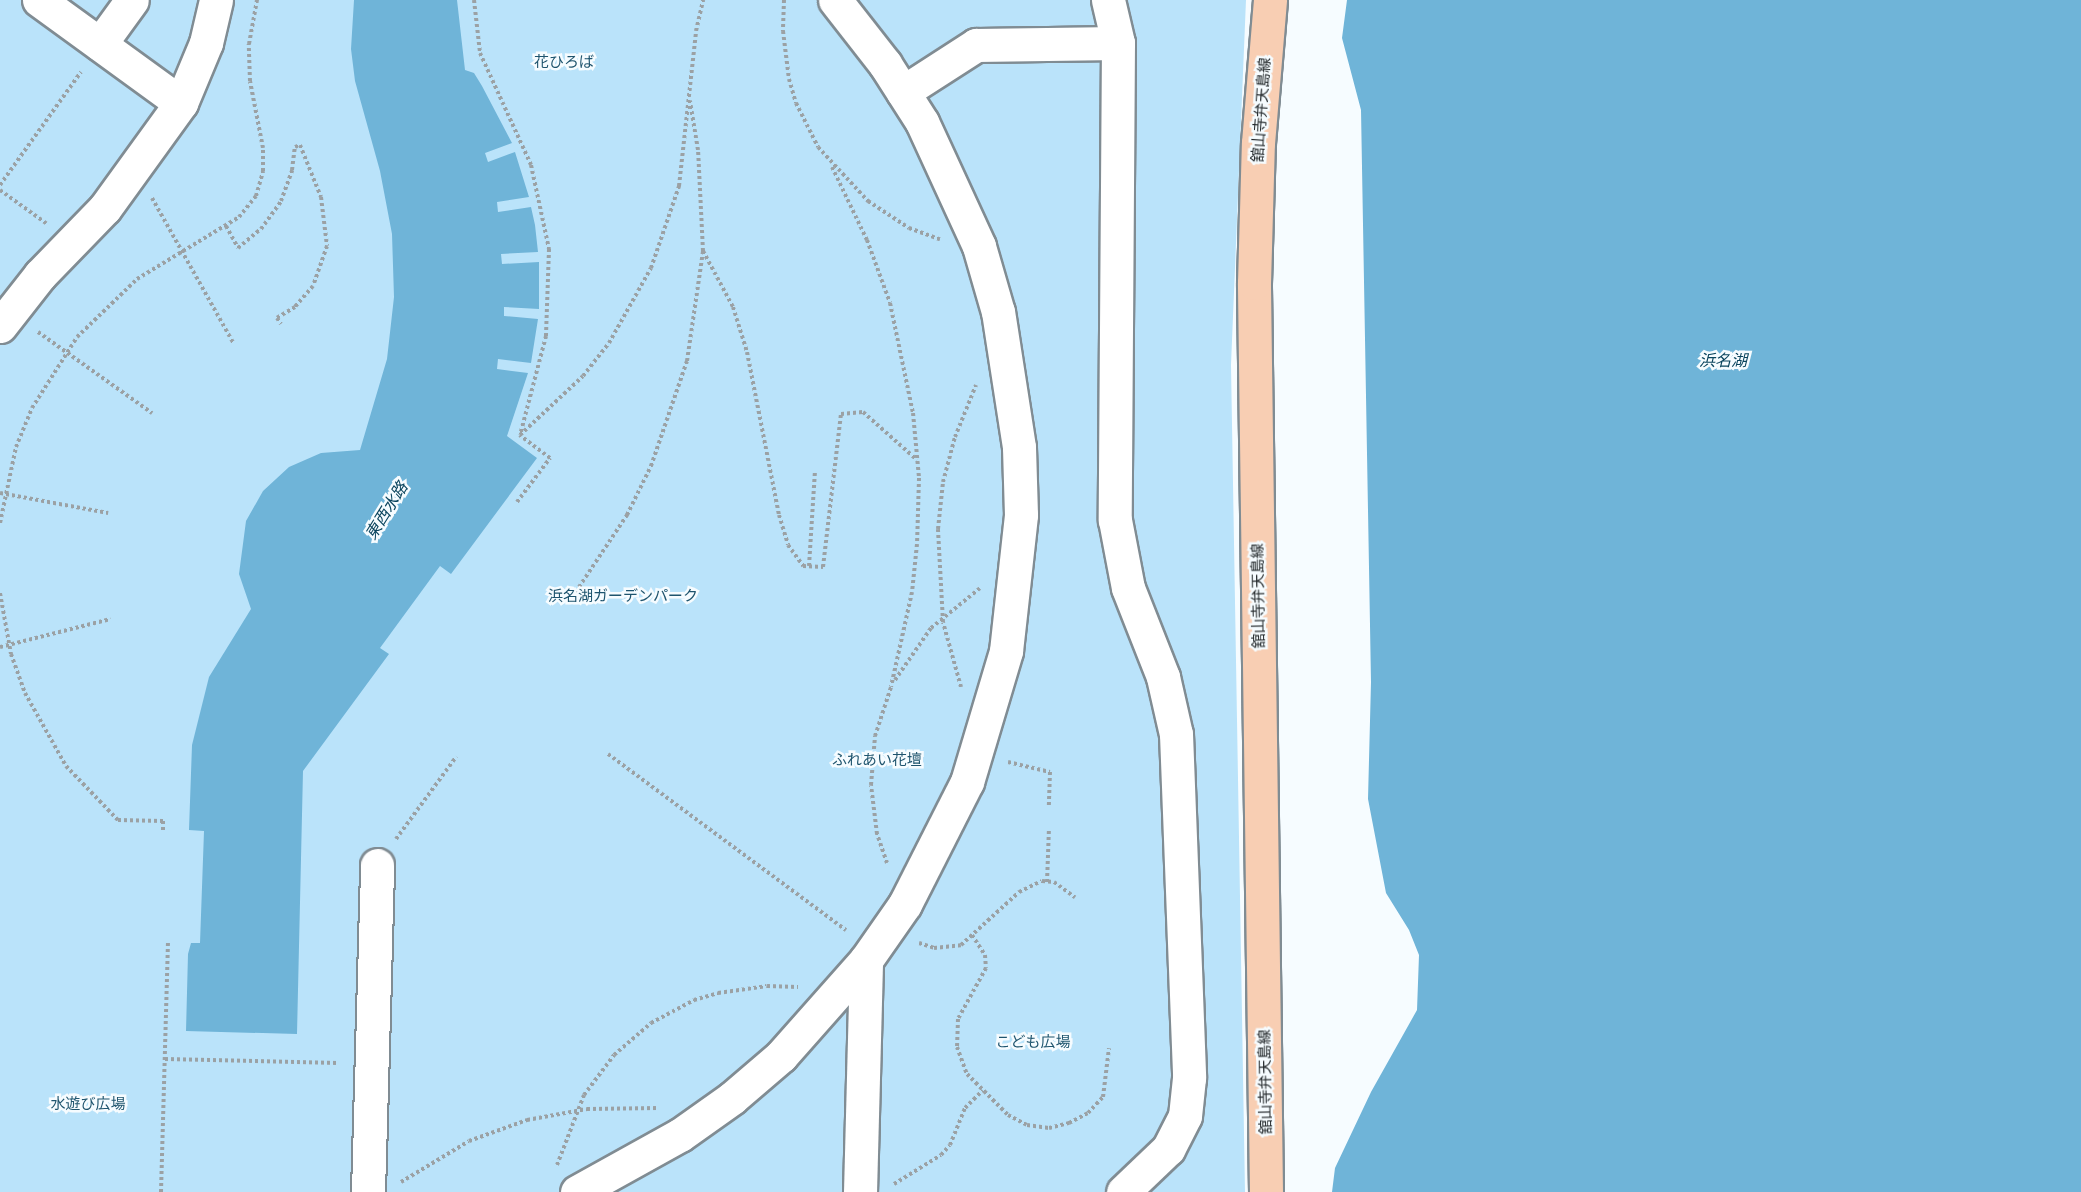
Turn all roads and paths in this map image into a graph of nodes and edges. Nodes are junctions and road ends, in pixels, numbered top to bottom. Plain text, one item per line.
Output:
1 (39, 0) edge
2 (132, 0) edge
3 (216, 0) edge
4 (256, 0) edge
5 (474, 0) edge
6 (703, 0) edge
7 (784, 0) edge
8 (835, 0) edge
9 (1108, 0) edge
10 (1269, 0) edge
11 (1118, 43) junction
12 (100, 44) junction
13 (903, 92) junction
14 (690, 101) junction
15 (182, 103) junction
16 (832, 167) junction
17 (136, 168) junction
18 (0, 185) edge
19 (0, 190) edge
20 (226, 226) junction
21 (73, 242) junction
22 (979, 248) junction
23 (182, 251) junction
24 (703, 251) junction
25 (281, 324) dead end
26 (0, 326) edge
27 (234, 344) dead end
28 (66, 352) junction
29 (977, 383) dead end
30 (152, 413) dead end
31 (520, 435) junction
32 (917, 460) junction
33 (815, 470) dead end
34 (2, 494) edge
35 (517, 502) dead end
36 (108, 513) dead end
37 (0, 523) edge
38 (809, 566) junction
39 (1017, 570) junction
40 (0, 593) edge
41 (569, 602) dead end
42 (942, 617) junction
43 (111, 619) dead end
44 (9, 645) junction
45 (0, 647) edge
46 (891, 687) junction
47 (962, 689) dead end
48 (608, 754) dead end
49 (977, 754) junction
50 (456, 757) dead end
51 (1050, 806) dead end
52 (1049, 828) dead end
53 (163, 830) dead end
54 (377, 865) joint
55 (1047, 882) junction
56 (1075, 897) dead end
57 (884, 934) junction
58 (972, 935) junction
59 (168, 941) dead end
60 (838, 995) junction
61 (1109, 1048) dead end
62 (165, 1059) junction
63 (338, 1063) dead end
64 (983, 1090) junction
65 (576, 1110) junction
66 (707, 1116) junction
67 (566, 1182) edge
68 (860, 1187) edge
69 (383, 1188) edge
70 (161, 1192) edge
71 (1123, 1192) edge
72 (1266, 1192) edge

1 - 12 lane
2 - 12 lane
3 - 15 lane
4 - 20 path
5 - 31 path
6 - 14 path
7 - 16 path
8 - 13 lane
9 - 11 lane
10 - 72 main road, 舘山寺弁天島線
11 - 13 lane
11 - 71 lane
12 - 15 lane
12 - 18 path
13 - 22 lane
14 - 24 path
14 - 31 path
15 - 17 lane
16 - 22 path
16 - 32 path
17 - 21 lane
17 - 23 path
19 - 21 path
20 - 23 path
20 - 25 path
21 - 26 lane
22 - 39 lane
23 - 27 path
23 - 28 path
24 - 38 path
24 - 41 path
28 - 30 path
28 - 34 path
29 - 42 path
31 - 35 path
32 - 38 path
32 - 46 path
33 - 38 path
34 - 36 path
34 - 37 path
39 - 42 path
39 - 49 lane
40 - 44 path
42 - 46 path
42 - 47 path
43 - 44 path
44 - 45 path
44 - 53 path
46 - 57 path
48 - 57 path
49 - 51 path
49 - 57 lane
50 - 54 path
52 - 55 path
54 - 69 lane
55 - 56 path
55 - 58 path
57 - 58 path
57 - 60 lane
57 - 68 lane
58 - 64 path
59 - 62 path
60 - 65 path
60 - 66 lane
61 - 64 path
62 - 63 path
62 - 70 path
64 - 68 path
65 - 66 path
65 - 67 path
65 - 69 path
66 - 67 lane

